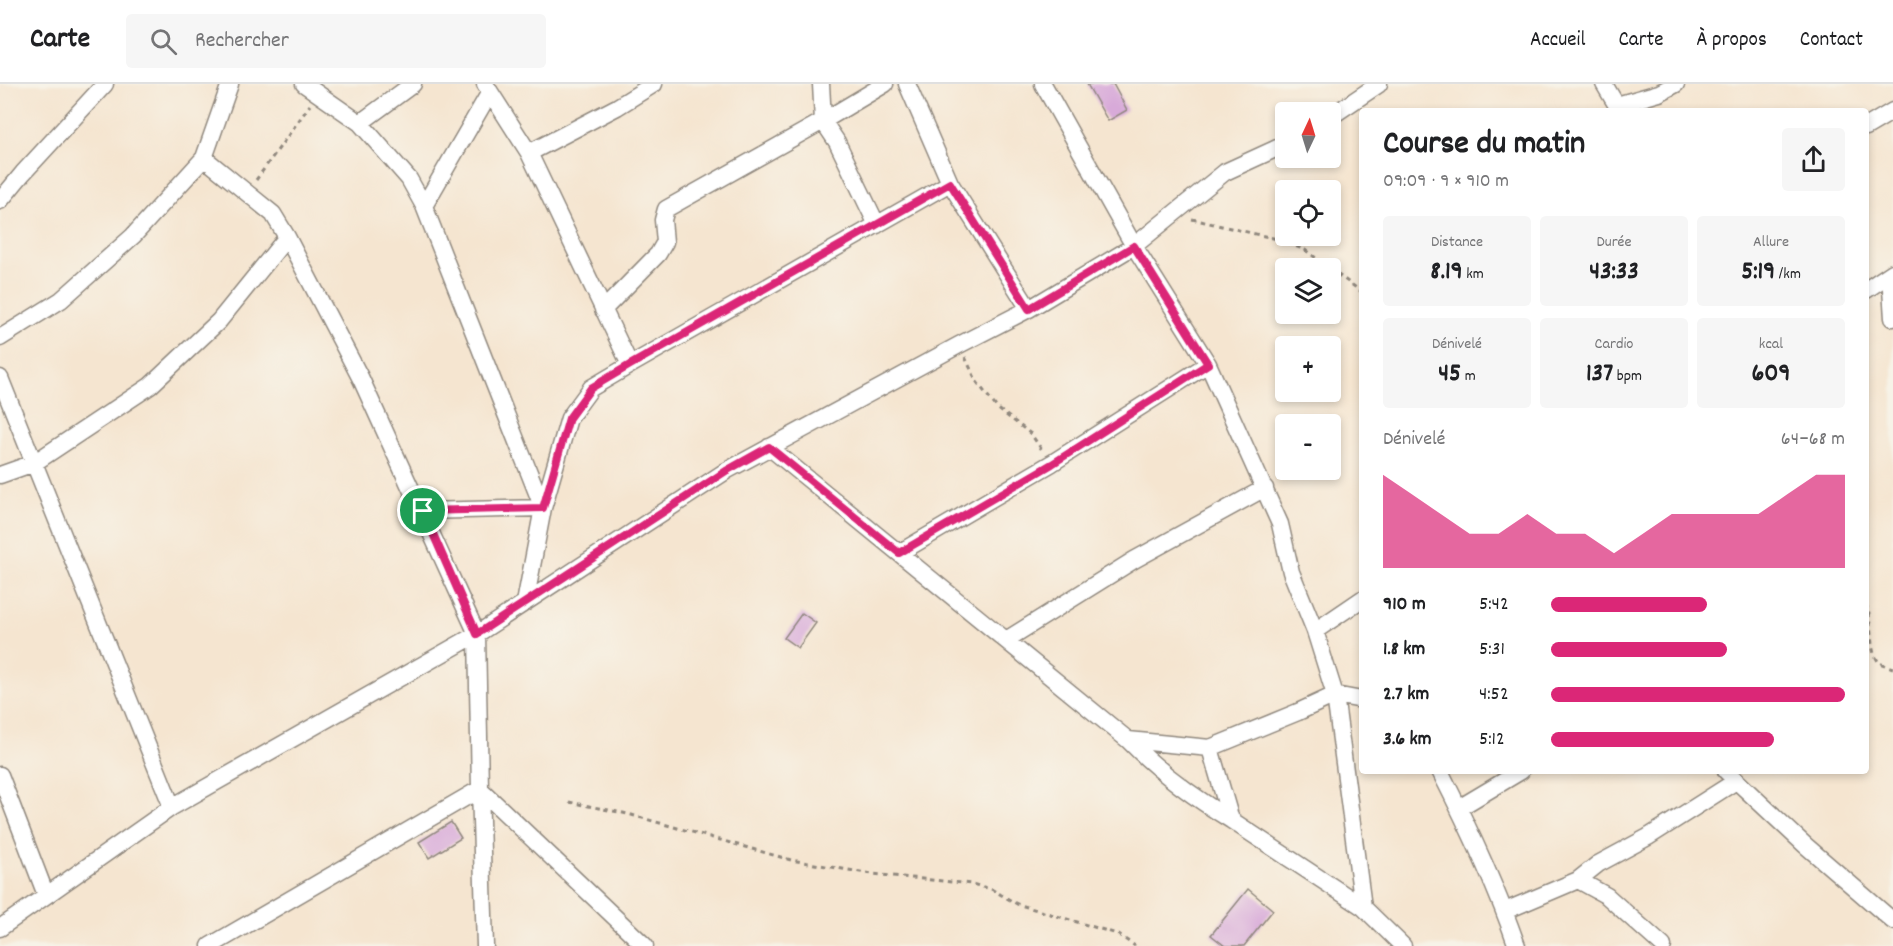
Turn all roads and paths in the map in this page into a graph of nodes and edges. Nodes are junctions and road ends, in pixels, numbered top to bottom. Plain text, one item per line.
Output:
1 (105, 84) edge
2 (230, 84) edge
3 (304, 84) edge
4 (413, 84) edge
5 (654, 84) edge
6 (820, 84) edge
7 (885, 84) edge
8 (907, 84) edge
9 (1043, 84) edge
10 (1379, 84) edge
11 (1604, 84) edge
12 (1676, 84) edge
13 (488, 88) edge
14 (319, 94) junction
15 (1618, 108) edge
16 (1341, 110) edge
17 (1893, 111) edge
18 (823, 121) junction
19 (360, 123) junction
20 (1869, 125) edge
21 (1275, 149) edge
22 (528, 153) junction
23 (204, 158) junction
24 (950, 183) junction
25 (247, 192) junction
26 (0, 201) edge
27 (424, 206) junction
28 (1173, 214) junction
29 (877, 225) junction
30 (287, 237) junction
31 (1134, 246) junction
32 (1316, 258) edge
33 (1891, 273) edge
34 (1341, 277) edge
35 (1869, 288) edge
36 (1359, 290) edge
37 (1029, 309) junction
38 (603, 310) junction
39 (1893, 318) edge
40 (0, 338) edge
41 (960, 345) junction
42 (1208, 364) junction
43 (630, 365) junction
44 (0, 378) edge
45 (769, 447) junction
46 (34, 463) junction
47 (1052, 464) junction
48 (0, 475) edge
49 (1265, 488) junction
50 (543, 508) junction
51 (423, 511) junction
52 (899, 553) junction
53 (1359, 601) edge
54 (525, 603) junction
55 (1869, 623) edge
56 (1315, 631) junction
57 (477, 634) junction
58 (1006, 640) junction
59 (1893, 668) edge
60 (1335, 695) junction
61 (1359, 699) edge
62 (1128, 740) junction
63 (1210, 748) junction
64 (1442, 774) edge
65 (1516, 774) edge
66 (0, 775) edge
67 (1731, 776) edge
68 (480, 789) junction
69 (569, 802) dead end
70 (171, 807) junction
71 (1459, 808) junction
72 (1231, 820) junction
73 (1578, 880) junction
74 (45, 895) junction
75 (1363, 907) junction
76 (1505, 911) junction
77 (1893, 921) edge
78 (0, 928) edge
79 (212, 946) edge
80 (485, 946) edge
81 (645, 946) edge
82 (1135, 946) edge
83 (1403, 946) edge
84 (1517, 946) edge
85 (1663, 946) edge

1 - 26 street
2 - 23 street
3 - 14 street
4 - 19 street
5 - 22 street
6 - 18 street
7 - 18 street
8 - 24 street
9 - 31 street
10 - 16 street
11 - 15 street
12 - 15 street
13 - 22 street
13 - 27 street
14 - 19 street
14 - 25 path
17 - 20 street
18 - 29 street
18 - 38 street
19 - 27 street
21 - 28 street
22 - 38 street
23 - 25 street
23 - 40 street
24 - 29 street
24 - 37 street
25 - 30 street
27 - 50 street
28 - 31 street
28 - 32 path
29 - 43 street
30 - 46 street
30 - 51 street
31 - 37 street
31 - 42 street
33 - 35 street
33 - 39 street
34 - 36 path
37 - 41 street
38 - 43 street
41 - 45 street
41 - 47 path
42 - 47 street
42 - 49 street
43 - 50 street
44 - 46 street
45 - 52 street
45 - 54 street
46 - 48 street
46 - 70 street
47 - 52 street
49 - 56 street
49 - 58 street
50 - 51 street
50 - 54 street
51 - 57 street
52 - 58 street
53 - 56 street
54 - 57 street
55 - 59 path
56 - 60 street
57 - 68 street
57 - 70 street
58 - 62 street
60 - 61 street
60 - 63 street
60 - 75 street
62 - 63 street
62 - 72 street
63 - 72 street
64 - 71 street
65 - 71 street
66 - 74 street
67 - 73 street
67 - 77 street
68 - 79 street
68 - 80 street
68 - 81 street
69 - 82 path
70 - 74 street
71 - 76 street
72 - 75 street
73 - 76 street
73 - 85 street
74 - 78 street
75 - 83 street
76 - 84 street

